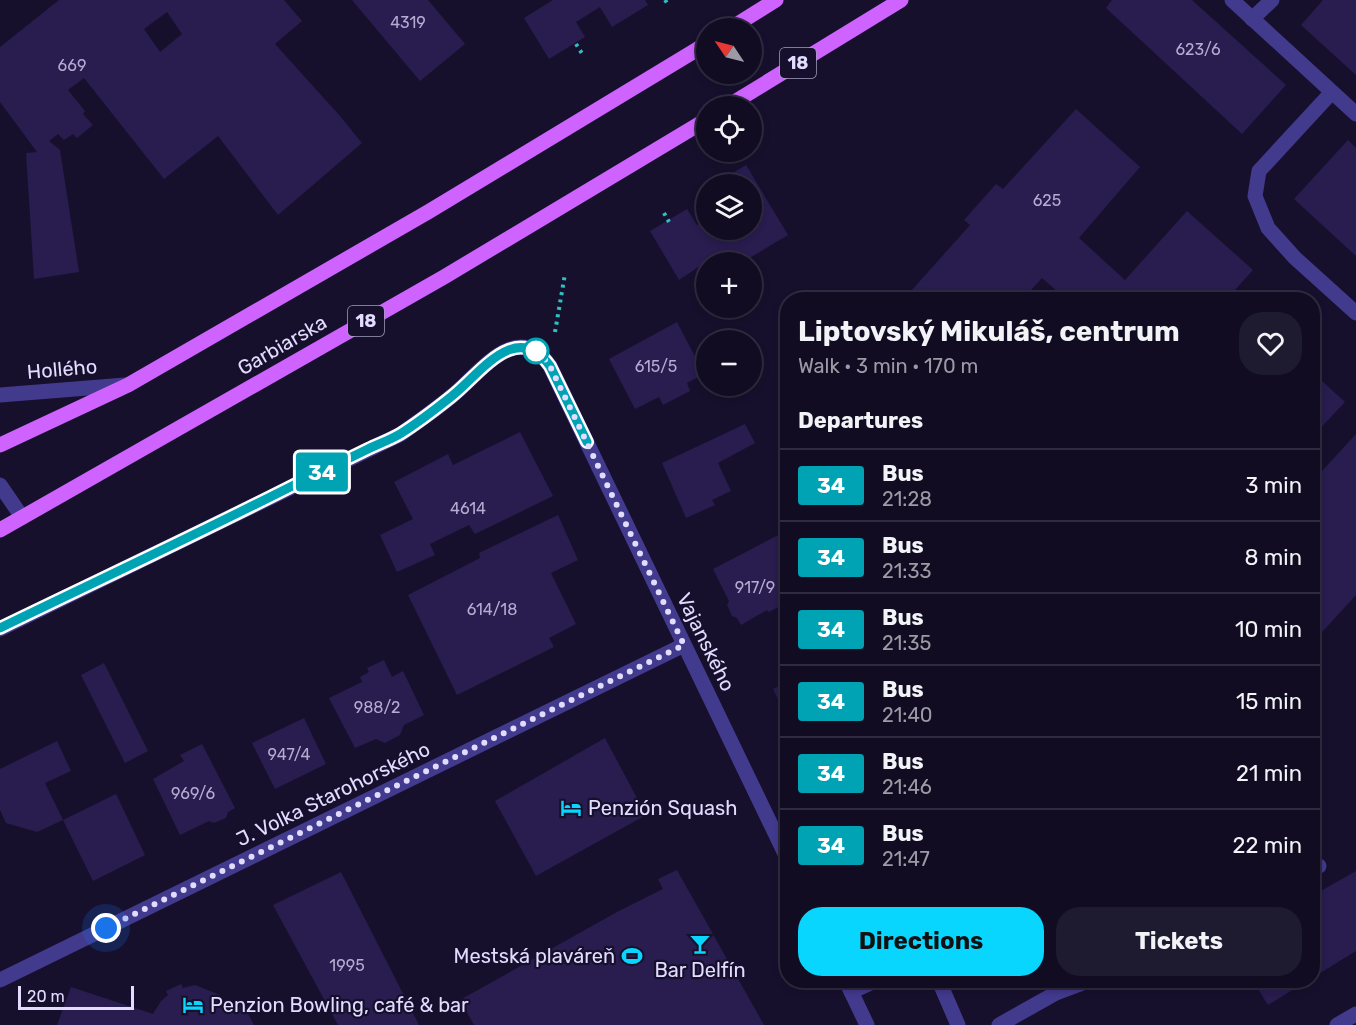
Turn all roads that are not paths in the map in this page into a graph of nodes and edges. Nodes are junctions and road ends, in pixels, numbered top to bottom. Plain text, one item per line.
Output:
1 (776, 0) edge
2 (901, 0) edge
3 (1232, 0) edge
4 (1272, 0) edge
5 (747, 18) edge
6 (1252, 19) junction
7 (696, 50) edge
8 (1332, 92) junction
9 (744, 96) edge
10 (1356, 114) edge
11 (696, 126) edge
12 (1356, 313) edge
13 (129, 385) junction
14 (0, 395) edge
15 (0, 445) edge
16 (0, 485) edge
17 (22, 517) junction
18 (0, 530) edge
19 (0, 628) edge
20 (684, 645) junction
21 (780, 843) edge
22 (0, 980) edge
23 (849, 988) edge
24 (942, 988) edge
25 (1069, 988) edge
26 (1356, 1014) edge
27 (867, 1025) edge
28 (958, 1025) edge
29 (999, 1025) edge
30 (1337, 1025) edge

1 - 5 main road
2 - 9 main road, 18
3 - 6 street
4 - 6 street
6 - 8 street
7 - 13 main road
8 - 10 street
8 - 12 street
11 - 17 main road, Garbiarska / 18
13 - 14 street, Hollého
13 - 15 main road
16 - 17 street
17 - 18 main road, Garbiarska / 18
19 - 20 street, Vajanského
20 - 21 street, Vajanského
20 - 22 street, J. Volka Starohorského
23 - 27 street
24 - 28 street
25 - 29 street
26 - 30 street

